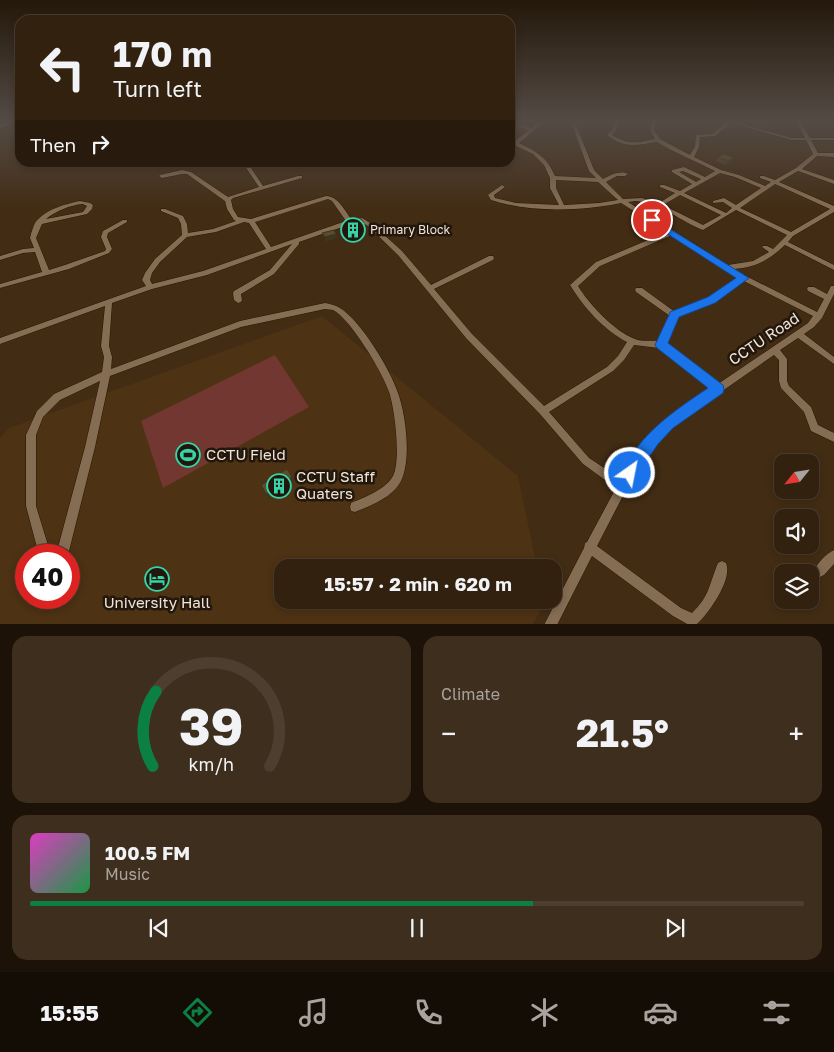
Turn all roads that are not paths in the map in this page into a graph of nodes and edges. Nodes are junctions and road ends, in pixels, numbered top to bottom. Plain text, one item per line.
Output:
1 (530, 151) edge
2 (584, 151) edge
3 (678, 151) edge
4 (695, 151) edge
5 (814, 151) edge
6 (816, 154) junction
7 (834, 155) edge
8 (691, 158) junction
9 (247, 167) edge
10 (798, 169) junction
11 (719, 170) junction
12 (774, 173) dead end
13 (625, 174) dead end
14 (162, 176) dead end
15 (300, 177) dead end
16 (762, 177) dead end
17 (783, 177) junction
18 (553, 178) junction
19 (706, 179) junction
20 (600, 181) junction
21 (834, 182) edge
22 (696, 184) junction
23 (771, 184) junction
24 (662, 186) dead end
25 (502, 187) dead end
26 (262, 188) junction
27 (779, 191) dead end
28 (680, 193) junction
29 (228, 200) junction
30 (620, 200) junction
31 (715, 202) dead end
32 (736, 204) junction
33 (659, 205) junction
34 (562, 206) junction
35 (834, 206) edge
36 (163, 210) dead end
37 (726, 215) junction
38 (247, 220) junction
39 (125, 221) dead end
40 (350, 222) junction
41 (38, 223) junction
42 (672, 233) junction
43 (185, 235) junction
44 (791, 235) junction
45 (296, 241) junction
46 (784, 242) junction
47 (765, 247) dead end
48 (36, 250) junction
49 (270, 250) junction
50 (774, 252) junction
51 (0, 258) edge
52 (491, 258) dead end
53 (725, 267) junction
54 (834, 268) edge
55 (46, 272) junction
56 (744, 278) junction
57 (0, 286) edge
58 (150, 287) junction
59 (429, 289) junction
60 (811, 289) dead end
61 (639, 290) dead end
62 (831, 294) edge
63 (238, 300) dead end
64 (109, 301) junction
65 (674, 315) junction
66 (819, 316) junction
67 (799, 335) junction
68 (0, 341) edge
69 (632, 342) junction
70 (661, 345) junction
71 (775, 350) junction
72 (834, 361) edge
73 (106, 374) junction
74 (718, 389) junction
75 (544, 411) junction
76 (834, 438) edge
77 (622, 486) junction
78 (355, 508) dead end
79 (42, 544) edge
80 (65, 544) edge
81 (589, 547) junction
82 (834, 556) edge
83 (722, 567) dead end
84 (820, 571) dead end
85 (550, 624) edge

1 - 18 street
2 - 20 street
3 - 8 street
4 - 8 street
5 - 6 street
6 - 7 street
6 - 10 street
8 - 11 street
9 - 26 street
10 - 17 street
10 - 21 street
11 - 19 street
11 - 23 street
12 - 17 street
13 - 20 street
14 - 29 street
15 - 26 street
16 - 23 street
17 - 23 street
18 - 20 street
18 - 34 street
19 - 22 street
19 - 22 street
20 - 30 street
22 - 28 street
23 - 27 street
23 - 32 street
23 - 35 street
24 - 28 street
25 - 34 street
26 - 29 street
28 - 33 street
28 - 37 street
29 - 38 street
30 - 33 street
30 - 34 street
30 - 42 street
31 - 32 street
32 - 37 street
32 - 44 street
33 - 37 street
35 - 44 street
36 - 43 street
38 - 40 street
38 - 43 street
38 - 49 street
39 - 55 street
40 - 45 street
40 - 59 street
41 - 41 street
41 - 48 street
42 - 53 street
42 - 69 street
43 - 58 street
44 - 46 street
45 - 49 street
45 - 63 street
46 - 50 street
46 - 54 street
47 - 50 street
48 - 51 street
48 - 55 street
49 - 58 street
50 - 53 street
52 - 59 street
53 - 56 street
55 - 57 street
56 - 65 street
56 - 66 street
58 - 64 street
59 - 75 street
60 - 62 street
61 - 65 street
62 - 66 street, CCTU Road
64 - 68 street
64 - 73 street
65 - 70 street
66 - 67 street, CCTU Road
67 - 71 street, CCTU Road
67 - 72 street
69 - 70 street
69 - 75 street
70 - 74 street
71 - 74 street, CCTU Road
71 - 76 street
73 - 78 street
73 - 79 street
73 - 80 street
74 - 77 street, CCTU Road
75 - 77 street
77 - 81 street, CCTU Road
81 - 83 street
81 - 85 street, CCTU Road
82 - 84 street

